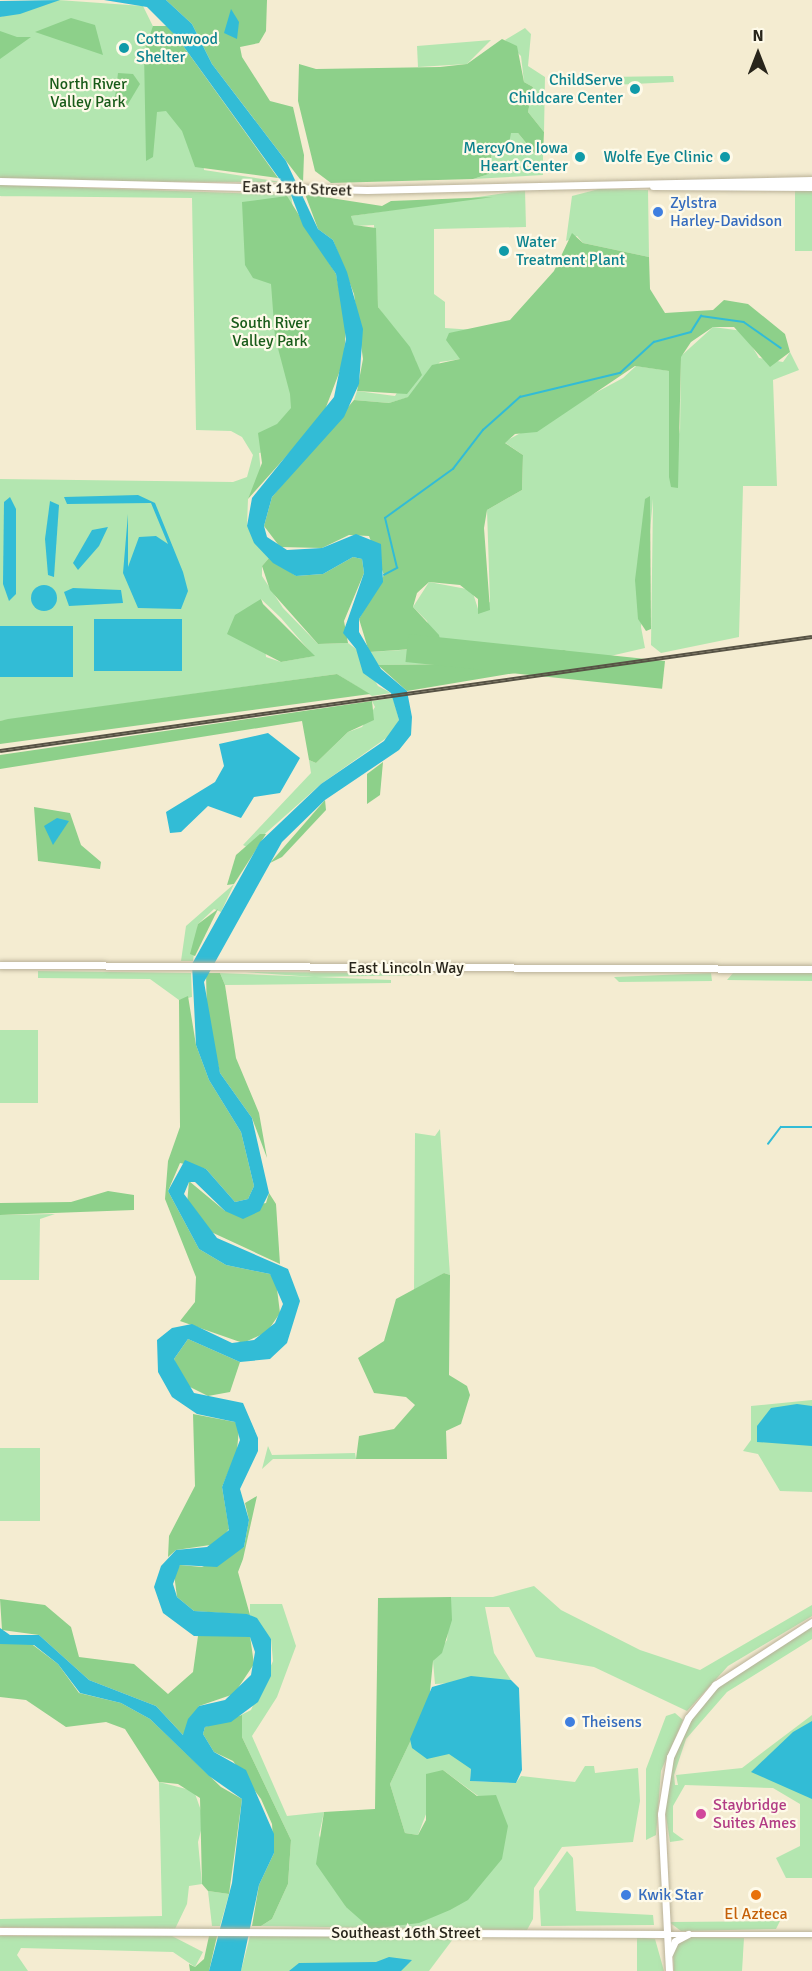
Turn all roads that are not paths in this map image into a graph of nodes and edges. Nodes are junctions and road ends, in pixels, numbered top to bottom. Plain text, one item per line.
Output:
1 (812, 180) edge
2 (0, 181) edge
3 (593, 183) junction
4 (812, 187) edge
5 (0, 965) edge
6 (812, 969) edge
7 (812, 1622) edge
8 (0, 1931) edge
9 (665, 1934) junction
10 (688, 1934) junction
11 (812, 1934) edge
12 (668, 1963) junction
13 (669, 1971) edge

1 - 3 main road, East 13th Street
2 - 3 main road, East 13th Street
3 - 4 main road, East 13th Street
5 - 6 main road, East Lincoln Way
7 - 9 main road
8 - 9 main road, Southeast 16th Street
9 - 10 street, Southeast 16th Street
9 - 12 main road
10 - 11 street, Southeast 16th Street
10 - 12 main road
12 - 13 main road

